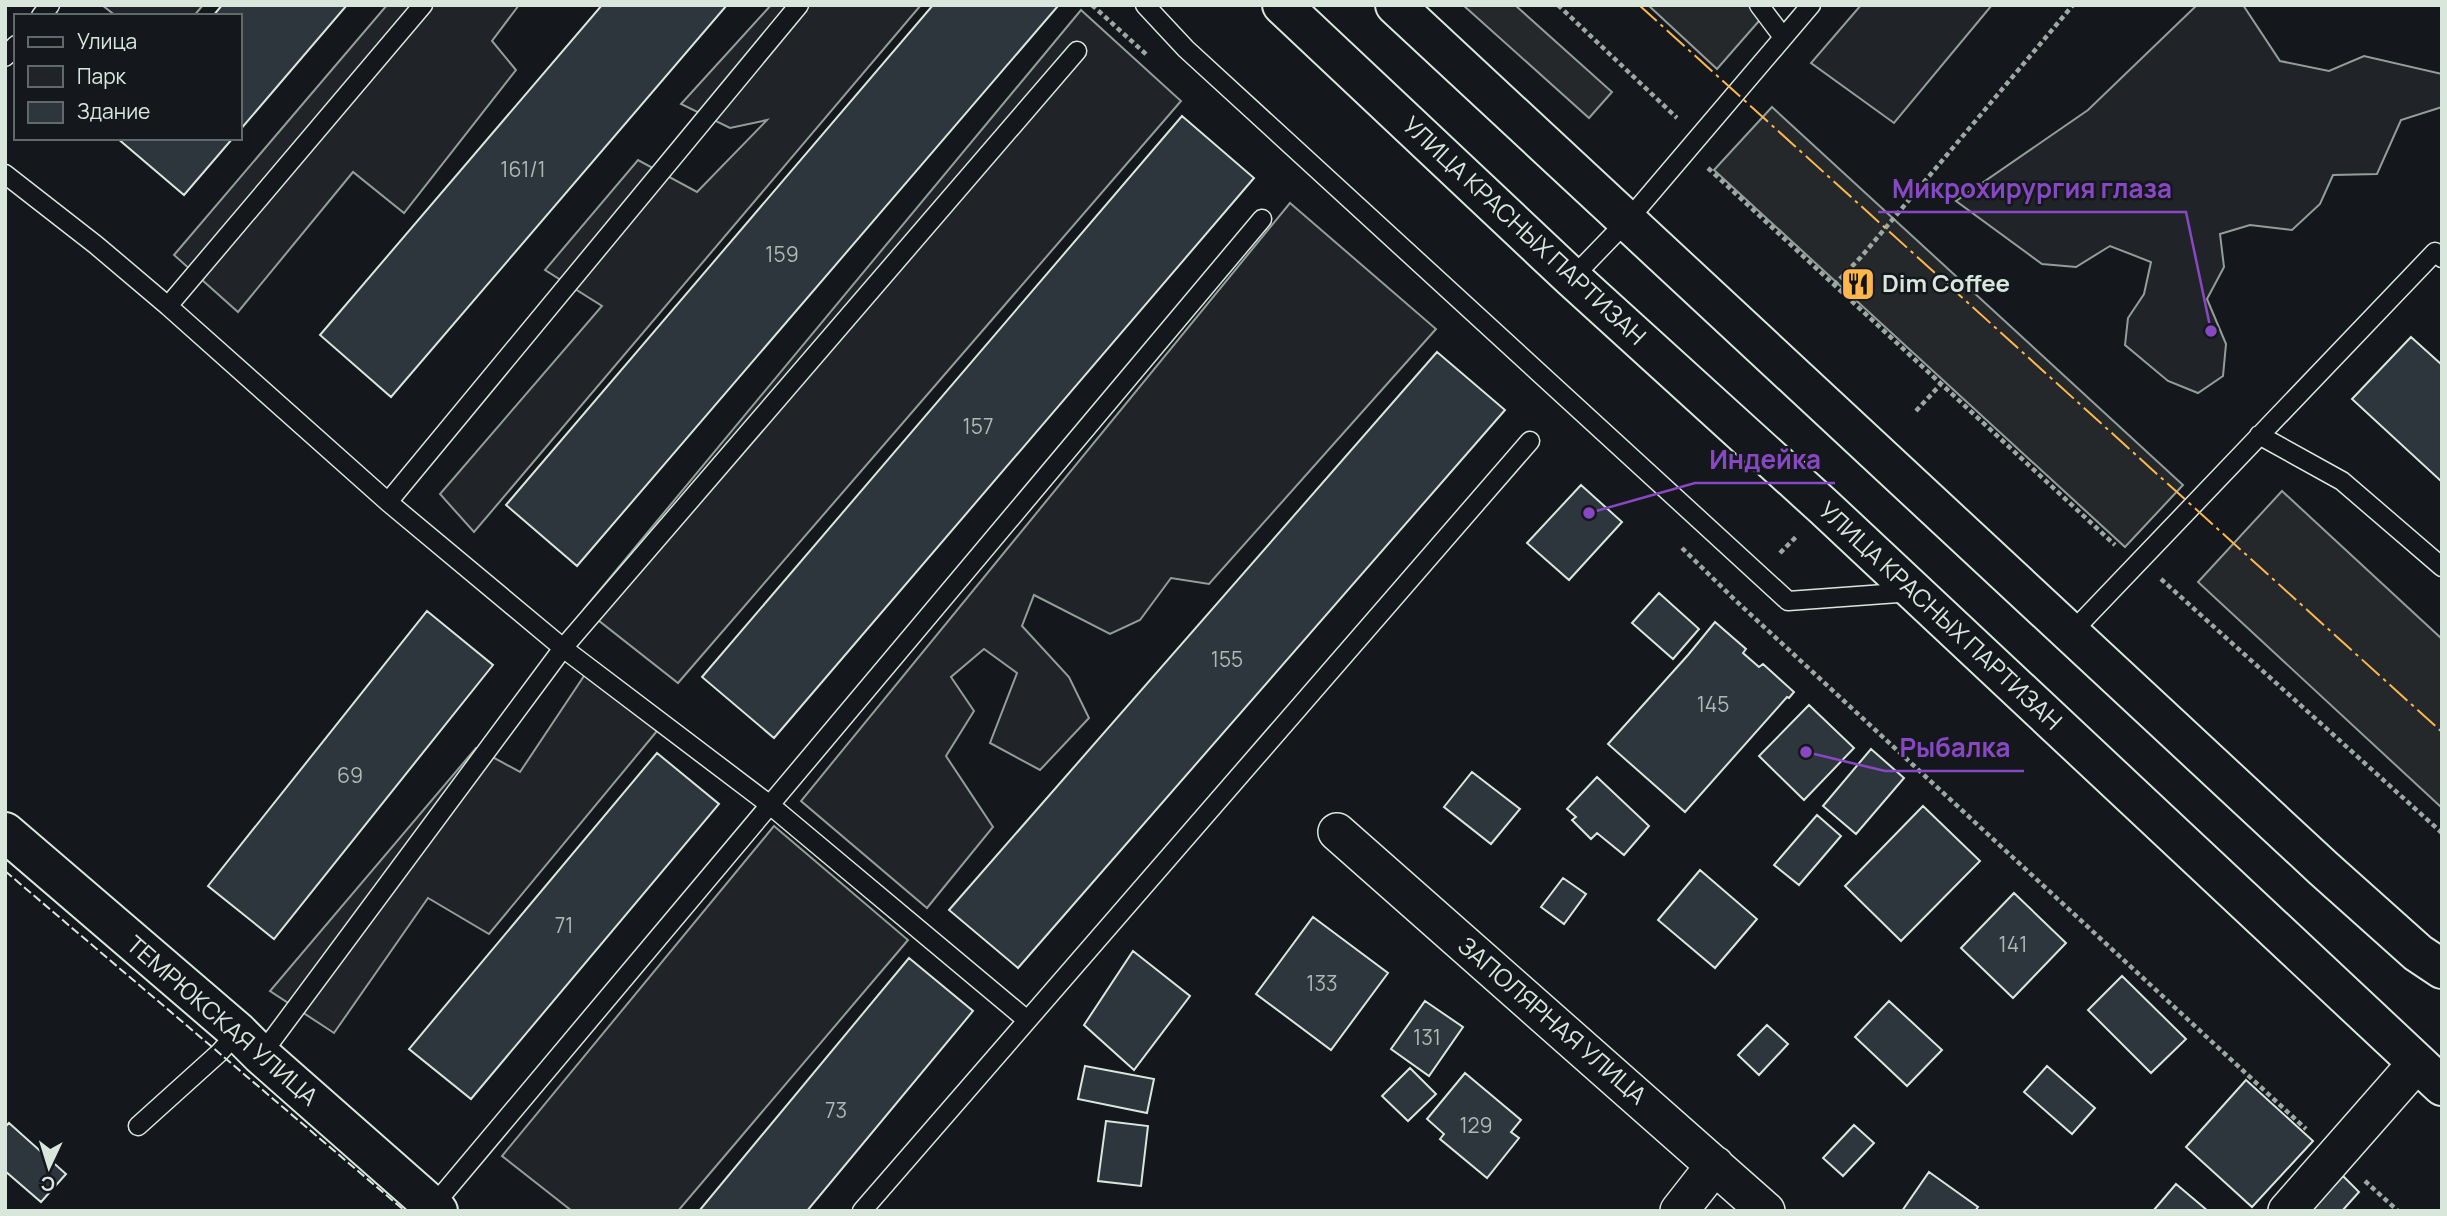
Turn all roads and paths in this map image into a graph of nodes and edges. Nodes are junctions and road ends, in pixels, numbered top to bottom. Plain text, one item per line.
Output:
1 (423, 5) edge
2 (799, 5) edge
3 (1092, 5) edge
4 (1145, 5) edge
5 (1282, 5) edge
6 (1558, 5) edge
7 (1759, 5) edge
8 (1811, 5) edge
9 (2073, 5) edge
10 (1412, 11) edge
11 (1783, 37) junction
12 (1077, 51) dead end
13 (1153, 61) dead end
14 (1699, 138) junction
15 (5, 174) edge
16 (1262, 219) dead end
17 (1628, 220) junction
18 (2439, 251) edge
19 (1572, 278) junction
20 (1834, 285) junction
21 (168, 306) junction
22 (1941, 384) junction
23 (1916, 411) dead end
24 (2259, 435) junction
25 (1530, 442) dead end
26 (388, 502) junction
27 (1677, 543) dead end
28 (2141, 561) junction
29 (2442, 567) edge
30 (1915, 592) junction
31 (2070, 634) junction
32 (563, 649) junction
33 (770, 805) junction
34 (5, 832) edge
35 (1337, 832) dead end
36 (2442, 832) edge
37 (2442, 969) edge
38 (1027, 1020) junction
39 (249, 1044) junction
40 (2429, 1075) edge
41 (138, 1126) dead end
42 (2336, 1157) junction
43 (1715, 1166) junction
44 (436, 1208) edge
45 (862, 1211) edge
46 (1679, 1211) edge
47 (1766, 1211) edge
48 (2287, 1211) edge
49 (2399, 1211) edge

1 - 21 lane
2 - 26 lane
3 - 13 path
4 - 30 lane
5 - 19 main road, УЛИЦА КРАСНЫХ ПАРТИЗАН
6 - 14 path
7 - 11 lane
8 - 11 lane
9 - 20 path
10 - 17 main road
11 - 14 lane
12 - 32 lane
14 - 17 lane
14 - 20 path
15 - 21 lane
16 - 33 lane
17 - 19 lane
17 - 31 main road
18 - 24 lane
19 - 30 main road, УЛИЦА КРАСНЫХ ПАРТИЗАН
20 - 22 path
21 - 26 lane
22 - 23 path
22 - 28 path
24 - 28 lane
24 - 29 lane
25 - 38 lane
26 - 32 lane
27 - 42 path
28 - 31 lane
28 - 36 path
30 - 40 main road, УЛИЦА КРАСНЫХ ПАРТИЗАН
31 - 37 main road
32 - 33 lane
32 - 39 lane
33 - 38 lane
33 - 44 lane
34 - 39 main road, ТЕМРЮКСКАЯ УЛИЦА
35 - 43 street, ЗАПОЛЯРНАЯ УЛИЦА
38 - 45 lane
39 - 41 lane
39 - 44 main road, ТЕМРЮКСКАЯ УЛИЦА
40 - 42 street
42 - 48 street
42 - 49 path
43 - 46 street
43 - 47 street, ЗАПОЛЯРНАЯ УЛИЦА

